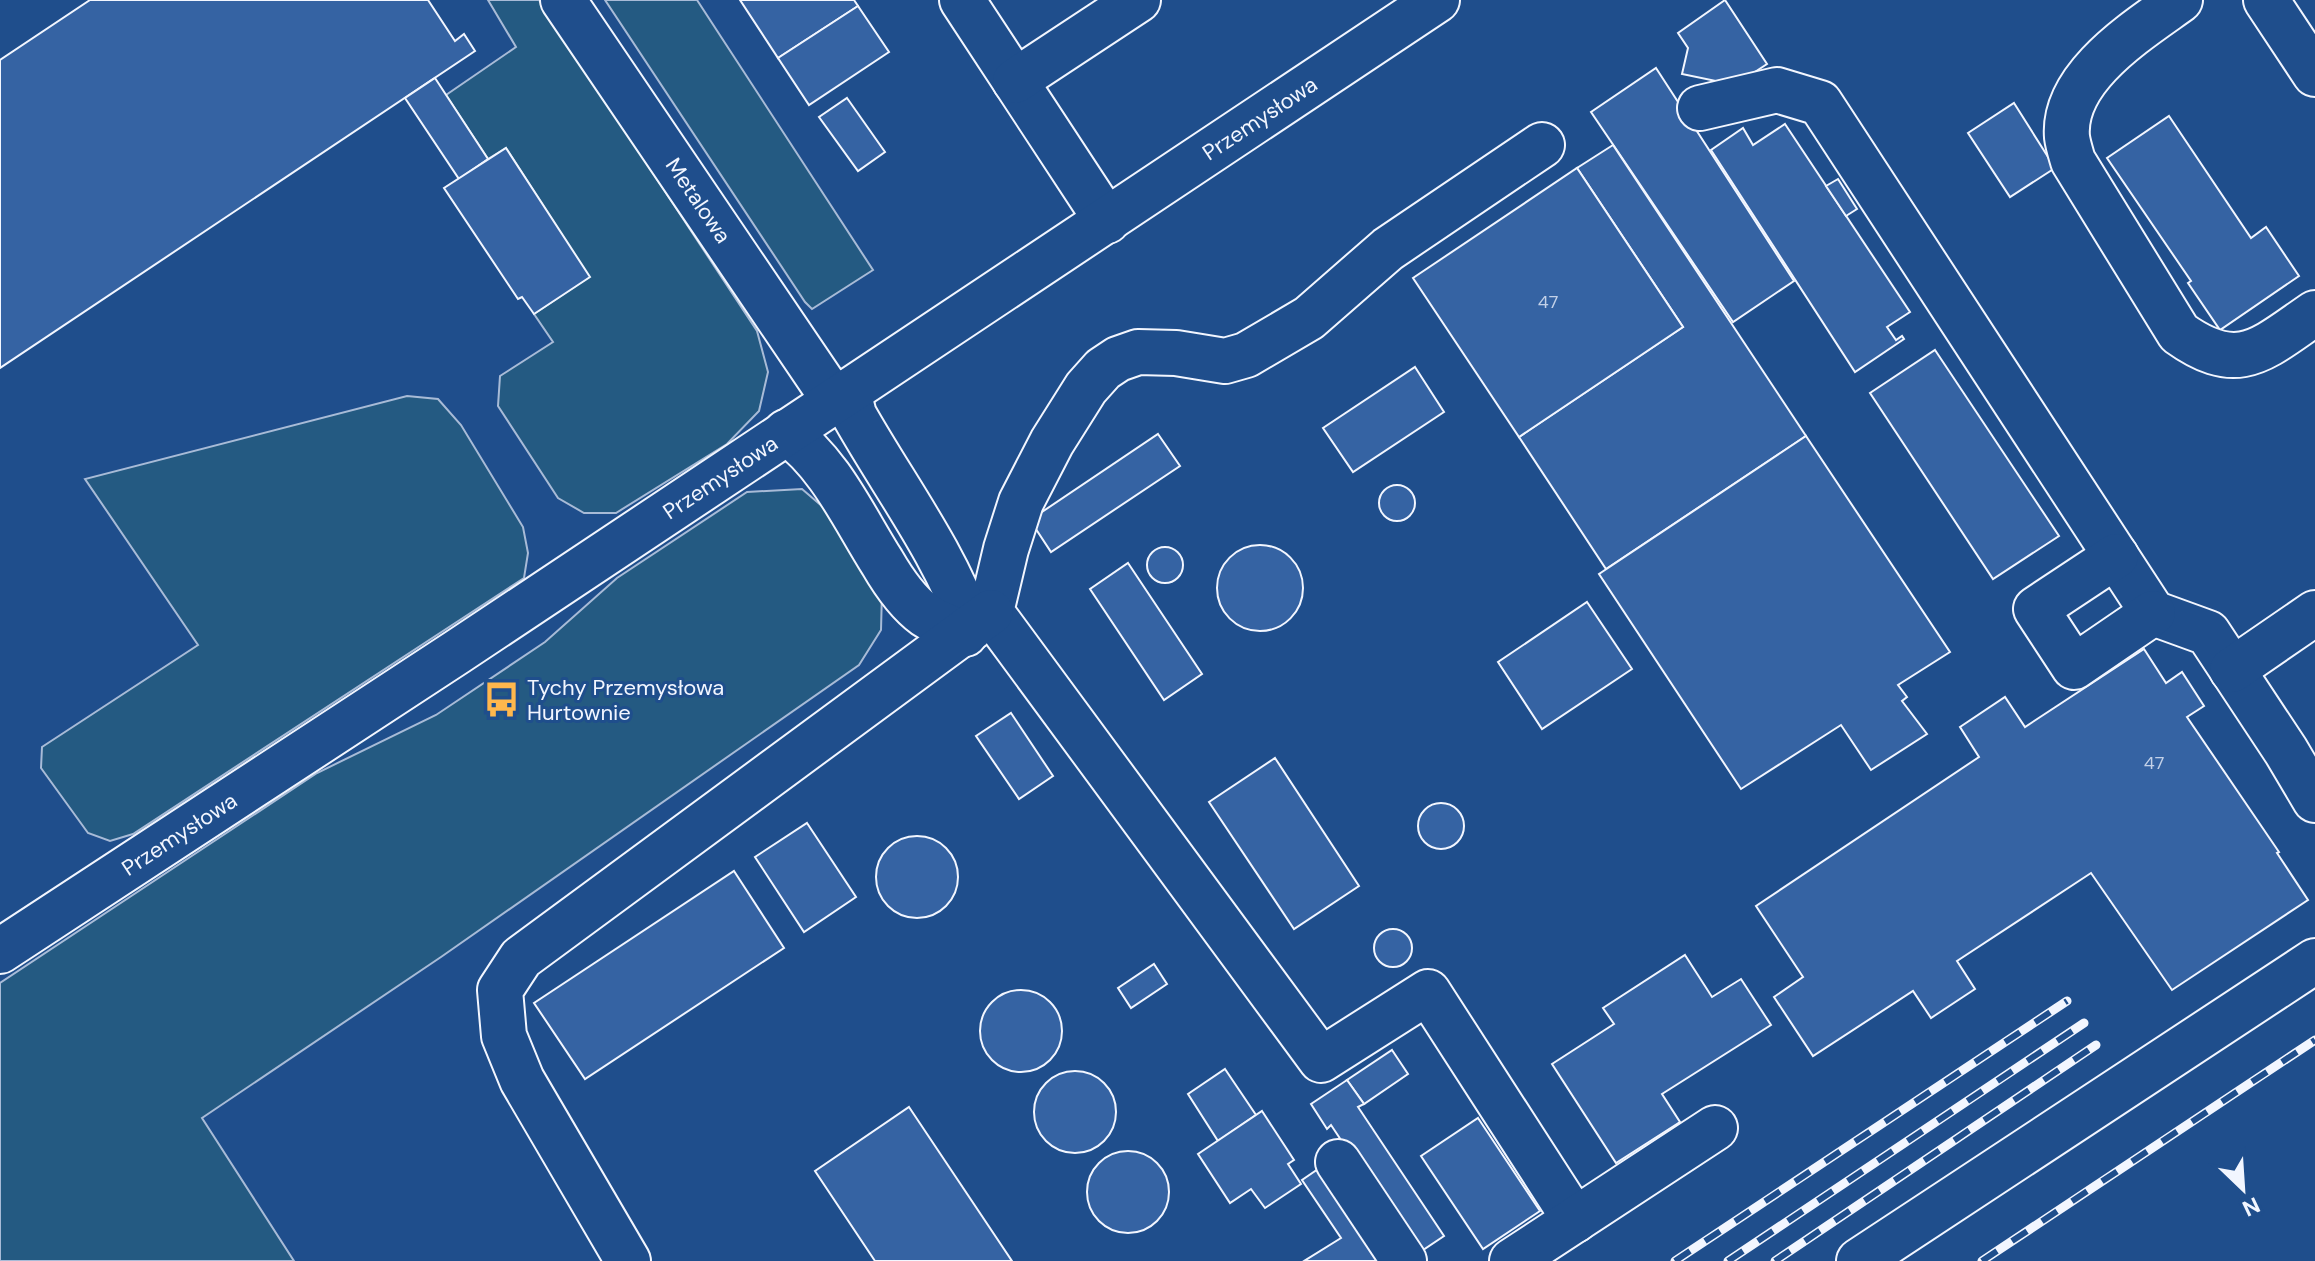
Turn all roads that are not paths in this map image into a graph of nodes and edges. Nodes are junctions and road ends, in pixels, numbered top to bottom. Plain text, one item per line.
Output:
1 (563, 0) edge
2 (962, 0) edge
3 (1138, 0) edge
4 (1437, 0) edge
5 (2180, 0) edge
6 (2266, 0) edge
7 (2315, 74) edge
8 (1015, 81) junction
9 (1700, 108) dead end
10 (1542, 145) dead end
11 (1107, 221) junction
12 (2315, 313) edge
13 (841, 396) junction
14 (786, 432) junction
15 (2116, 556) junction
16 (2153, 613) junction
17 (2315, 613) edge
18 (976, 625) junction
19 (2232, 670) junction
20 (2315, 800) edge
21 (0, 951) edge
22 (2315, 961) edge
23 (1715, 1128) dead end
24 (1338, 1162) dead end
25 (1575, 1220) junction
26 (628, 1261) edge
27 (1404, 1261) edge
28 (1512, 1261) edge
29 (1859, 1261) edge

1 - 13 street, Metalowa
2 - 8 street
3 - 8 street
4 - 11 street, Przemysłowa
5 - 12 street
6 - 7 street
8 - 11 street
9 - 15 street
10 - 18 street
11 - 13 street, Przemysłowa
13 - 14 street, Przemysłowa
13 - 18 street, Metalowa
14 - 18 street
14 - 21 street, Przemysłowa
15 - 16 street
15 - 16 street
16 - 19 street
17 - 19 street
18 - 25 street
18 - 26 street
19 - 20 street
22 - 29 street
23 - 25 street
24 - 27 street
25 - 28 street

